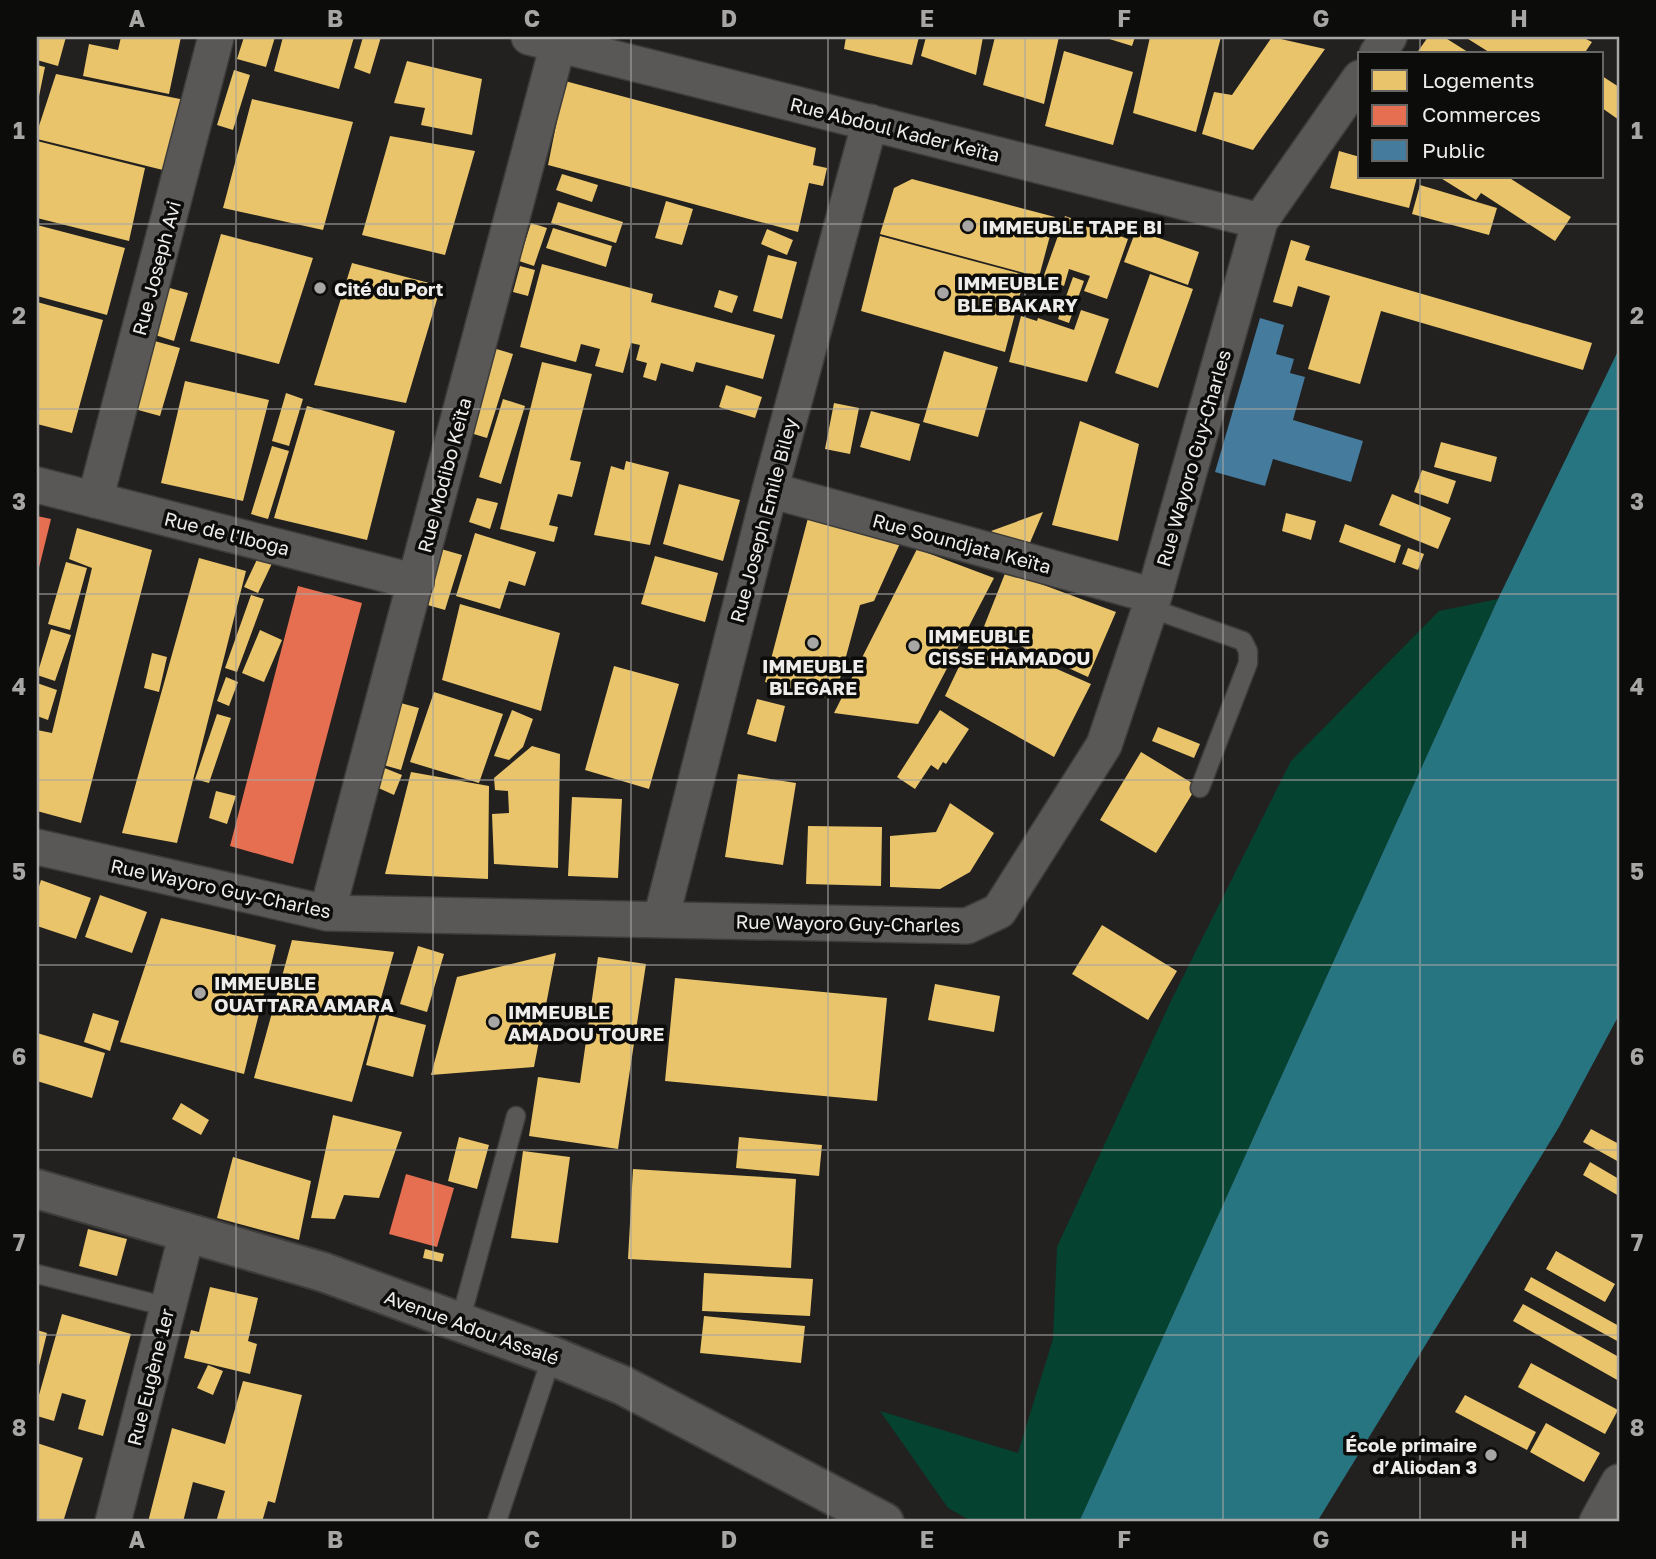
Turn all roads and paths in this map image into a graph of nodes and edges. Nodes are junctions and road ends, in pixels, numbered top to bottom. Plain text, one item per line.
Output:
1 (216, 37) edge
2 (1390, 37) edge
3 (549, 39) edge
4 (1379, 52) edge
5 (1358, 81) edge
6 (870, 122) junction
7 (1260, 221) junction
8 (37, 485) edge
9 (770, 490) junction
10 (95, 499) junction
11 (416, 582) junction
12 (1152, 602) junction
13 (1200, 788) dead end
14 (37, 847) edge
15 (327, 913) junction
16 (661, 919) junction
17 (516, 1116) dead end
18 (37, 1189) edge
19 (187, 1233) junction
20 (37, 1274) edge
21 (168, 1307) junction
22 (460, 1322) junction
23 (552, 1356) junction
24 (1619, 1482) edge
25 (497, 1521) edge
26 (113, 1522) edge
27 (884, 1522) edge
28 (1597, 1522) edge

1 - 10 street, Rue Joseph Avi
2 - 4 street
3 - 6 street, Rue Abdoul Kader Keïta
3 - 11 street, Rue Modibo Keïta
5 - 7 street, Rue Wayoro Guy-Charles
6 - 7 street, Rue Abdoul Kader Keïta
6 - 9 street, Rue Joseph Emile Biley
7 - 12 street, Rue Wayoro Guy-Charles
8 - 10 street, Rue de l'Iboga
9 - 12 street, Rue Soundjata Keïta
9 - 16 street, Rue Joseph Emile Biley
10 - 11 street, Rue de l'Iboga
11 - 15 street, Rue Modibo Keïta
12 - 13 lane
12 - 16 street, Rue Wayoro Guy-Charles
14 - 15 street, Rue Wayoro Guy-Charles
15 - 16 street, Rue Wayoro Guy-Charles
17 - 22 lane
18 - 19 street, Avenue Adou Assalé
19 - 21 street, Rue Eugène 1er
19 - 22 street, Avenue Adou Assalé
20 - 21 lane
21 - 26 street, Rue Eugène 1er
22 - 23 street, Avenue Adou Assalé
23 - 25 lane
23 - 27 street, Avenue Adou Assalé
24 - 28 street

